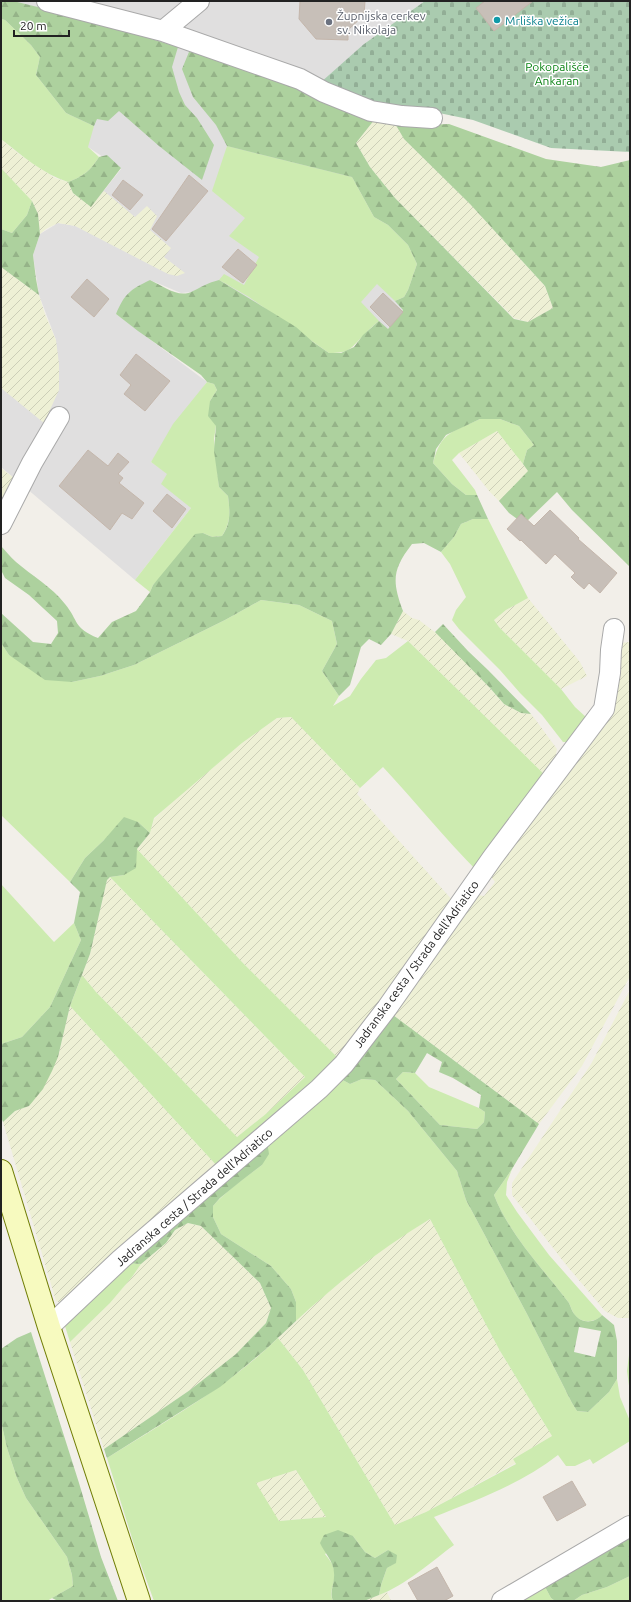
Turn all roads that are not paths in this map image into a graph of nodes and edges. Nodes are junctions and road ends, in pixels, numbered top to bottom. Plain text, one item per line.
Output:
1 (47, 1) edge
2 (199, 1) edge
3 (163, 31) junction
4 (432, 118) dead end
5 (58, 418) dead end
6 (1, 524) edge
7 (614, 629) dead end
8 (1, 1172) edge
9 (49, 1327) junction
10 (630, 1526) edge
11 (139, 1601) edge
12 (502, 1601) edge

1 - 3 street
2 - 3 street
3 - 4 street
5 - 6 street
7 - 9 street, Jadranska cesta / Strada dell'Adriatico
8 - 9 main road
9 - 11 main road
10 - 12 street

